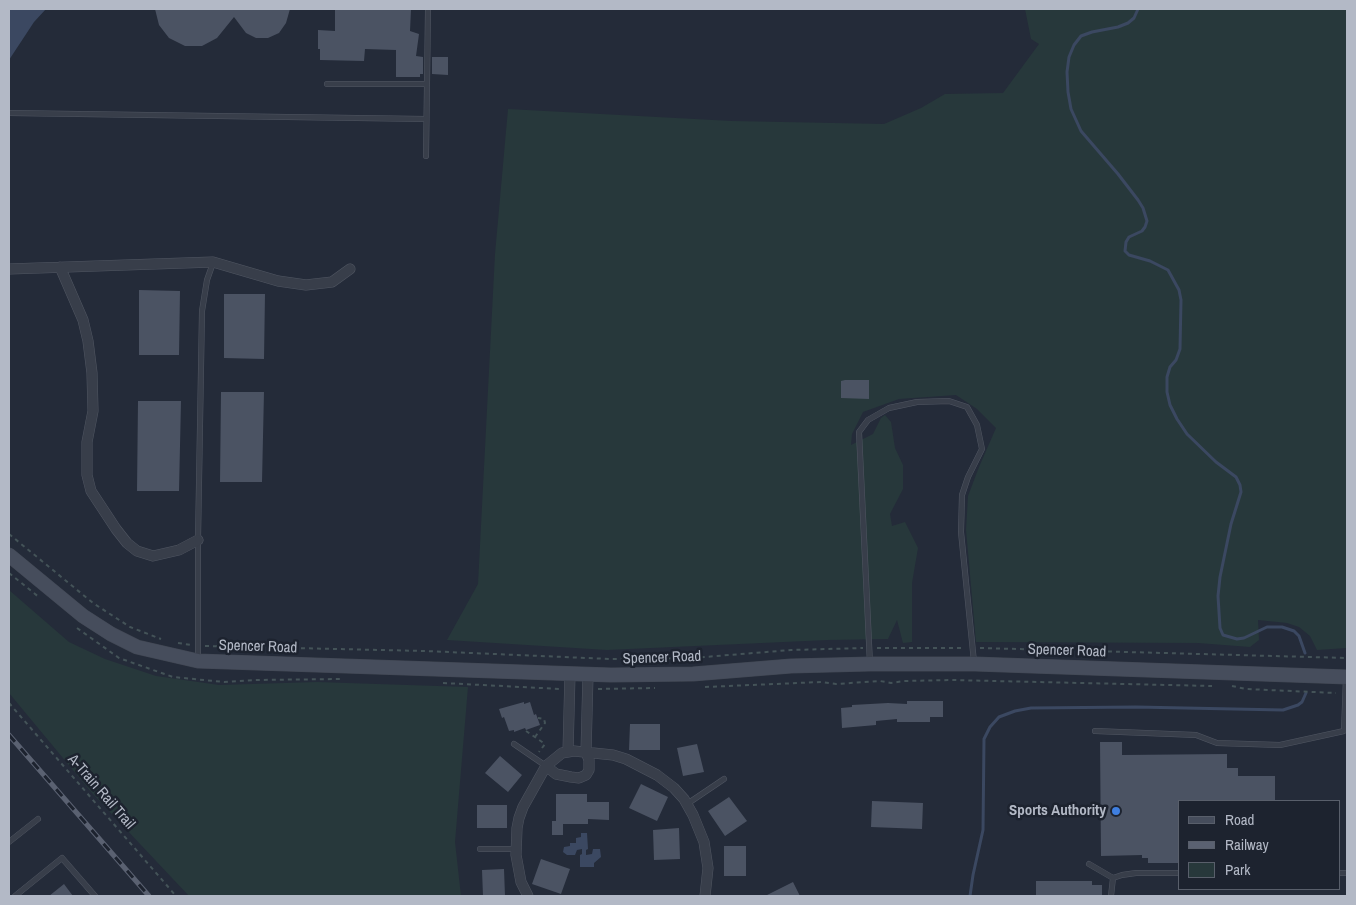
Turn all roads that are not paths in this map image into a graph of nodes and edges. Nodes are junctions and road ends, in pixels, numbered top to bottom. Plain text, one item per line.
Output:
1 (428, 9) edge
2 (327, 84) dead end
3 (427, 84) junction
4 (9, 113) edge
5 (426, 119) junction
6 (426, 156) dead end
7 (213, 262) junction
8 (60, 267) junction
9 (9, 269) edge
10 (350, 269) dead end
11 (198, 540) junction
12 (9, 554) edge
13 (198, 661) junction
14 (870, 664) junction
15 (975, 664) junction
16 (570, 674) junction
17 (588, 675) junction
18 (1346, 677) edge
19 (1095, 731) dead end
20 (514, 744) dead end
21 (568, 752) junction
22 (586, 752) junction
23 (546, 766) junction
24 (724, 779) dead end
25 (687, 805) junction
26 (38, 819) dead end
27 (9, 842) edge
28 (516, 849) junction
29 (480, 850) dead end
30 (1089, 864) dead end
31 (1178, 873) edge
32 (1113, 878) junction
33 (15, 896) edge
34 (95, 896) edge
35 (528, 896) edge
36 (705, 896) edge
37 (1111, 896) edge

1 - 3 lane
2 - 3 lane
3 - 5 lane
4 - 5 lane
5 - 6 lane
7 - 8 street
7 - 10 street
7 - 11 lane
8 - 9 street
8 - 11 street
11 - 13 lane
12 - 13 street, Spencer Road
13 - 16 street, Spencer Road
14 - 15 street, Spencer Road
14 - 15 lane
14 - 17 street, Spencer Road
15 - 18 street, Spencer Road
16 - 17 street, Spencer Road
16 - 21 street
17 - 22 street
18 - 19 lane
20 - 23 lane
21 - 22 street
21 - 23 street
22 - 23 street
22 - 25 street
23 - 28 street
24 - 25 lane
25 - 36 street
26 - 27 lane
28 - 29 lane
28 - 35 street
30 - 32 lane
31 - 32 lane
32 - 37 lane
33 - 34 lane

